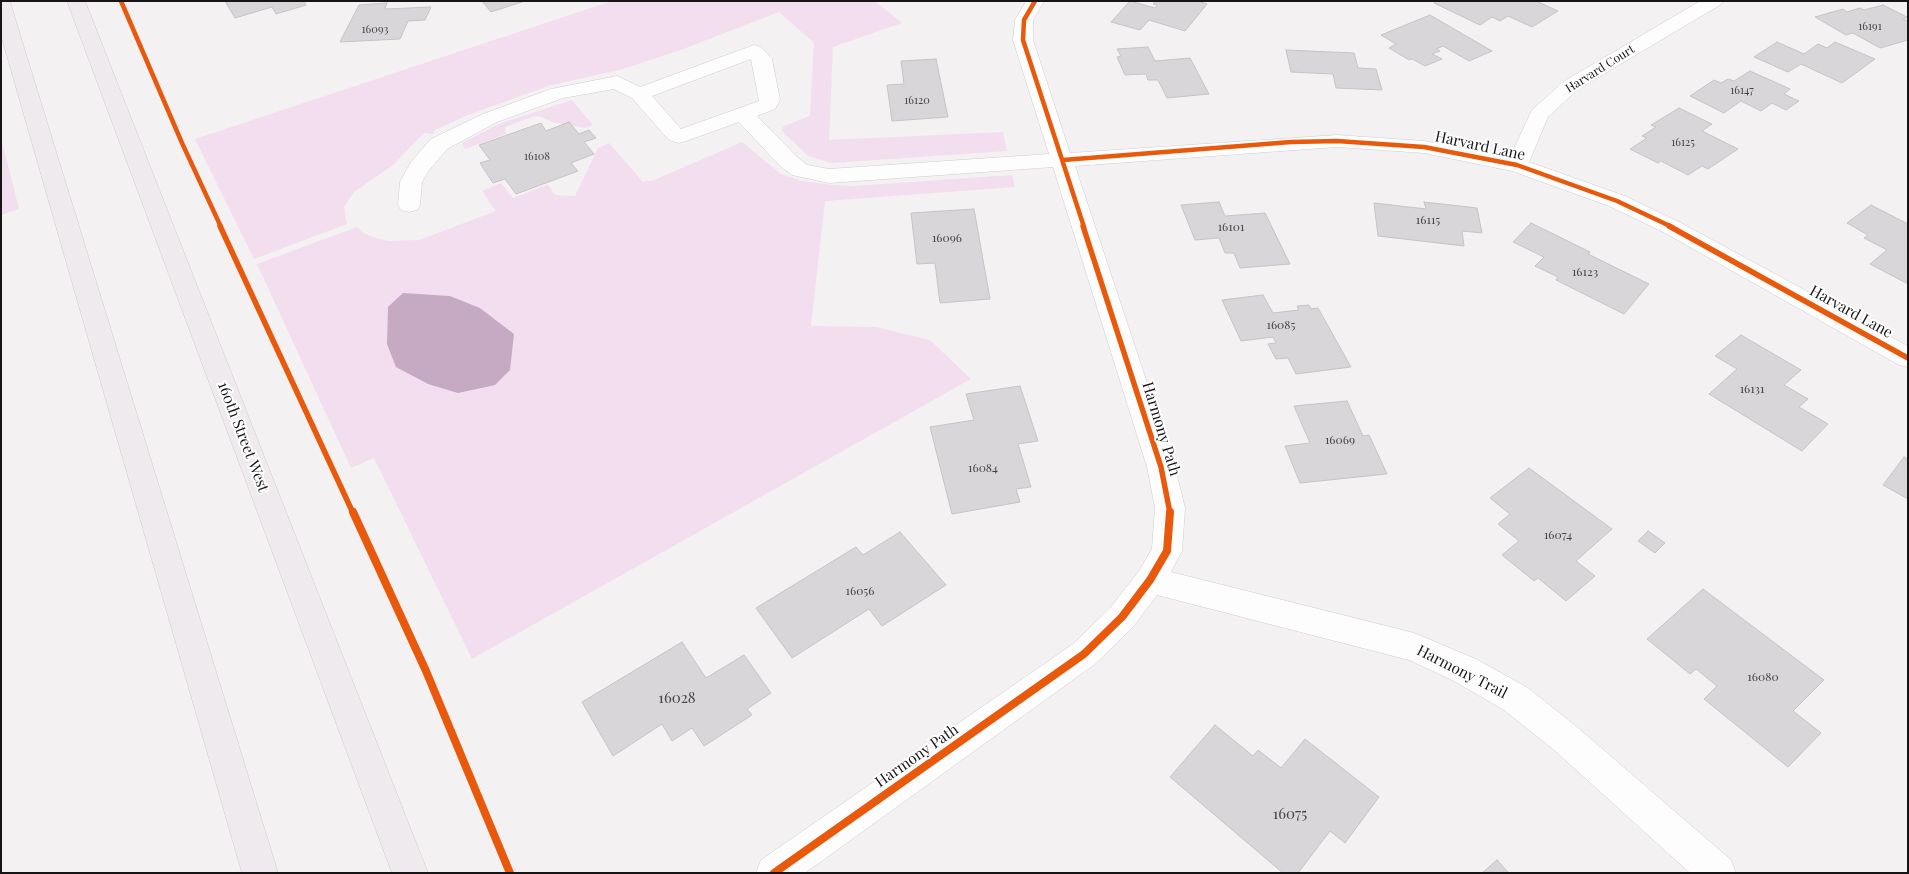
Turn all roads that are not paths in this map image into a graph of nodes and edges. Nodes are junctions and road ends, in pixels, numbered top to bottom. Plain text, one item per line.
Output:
1 (76, 1) edge
2 (1036, 1) edge
3 (1714, 1) edge
4 (1, 2) edge
5 (639, 94) junction
6 (743, 114) junction
7 (1063, 160) junction
8 (1517, 165) junction
9 (409, 205) dead end
10 (1908, 358) edge
11 (1150, 580) junction
12 (260, 873) edge
13 (410, 873) edge
14 (774, 873) edge
15 (1718, 873) edge

1 - 13 main road, 160th Street West
2 - 7 street, Harmony Path
3 - 8 street, Harvard Court
4 - 12 main road
5 - 6 street
5 - 6 street
5 - 9 street
6 - 7 street, Harvard Lane
7 - 8 street, Harvard Lane
7 - 11 street, Harmony Path
8 - 10 street, Harvard Lane
11 - 14 street, Harmony Path
11 - 15 street, Harmony Trail

